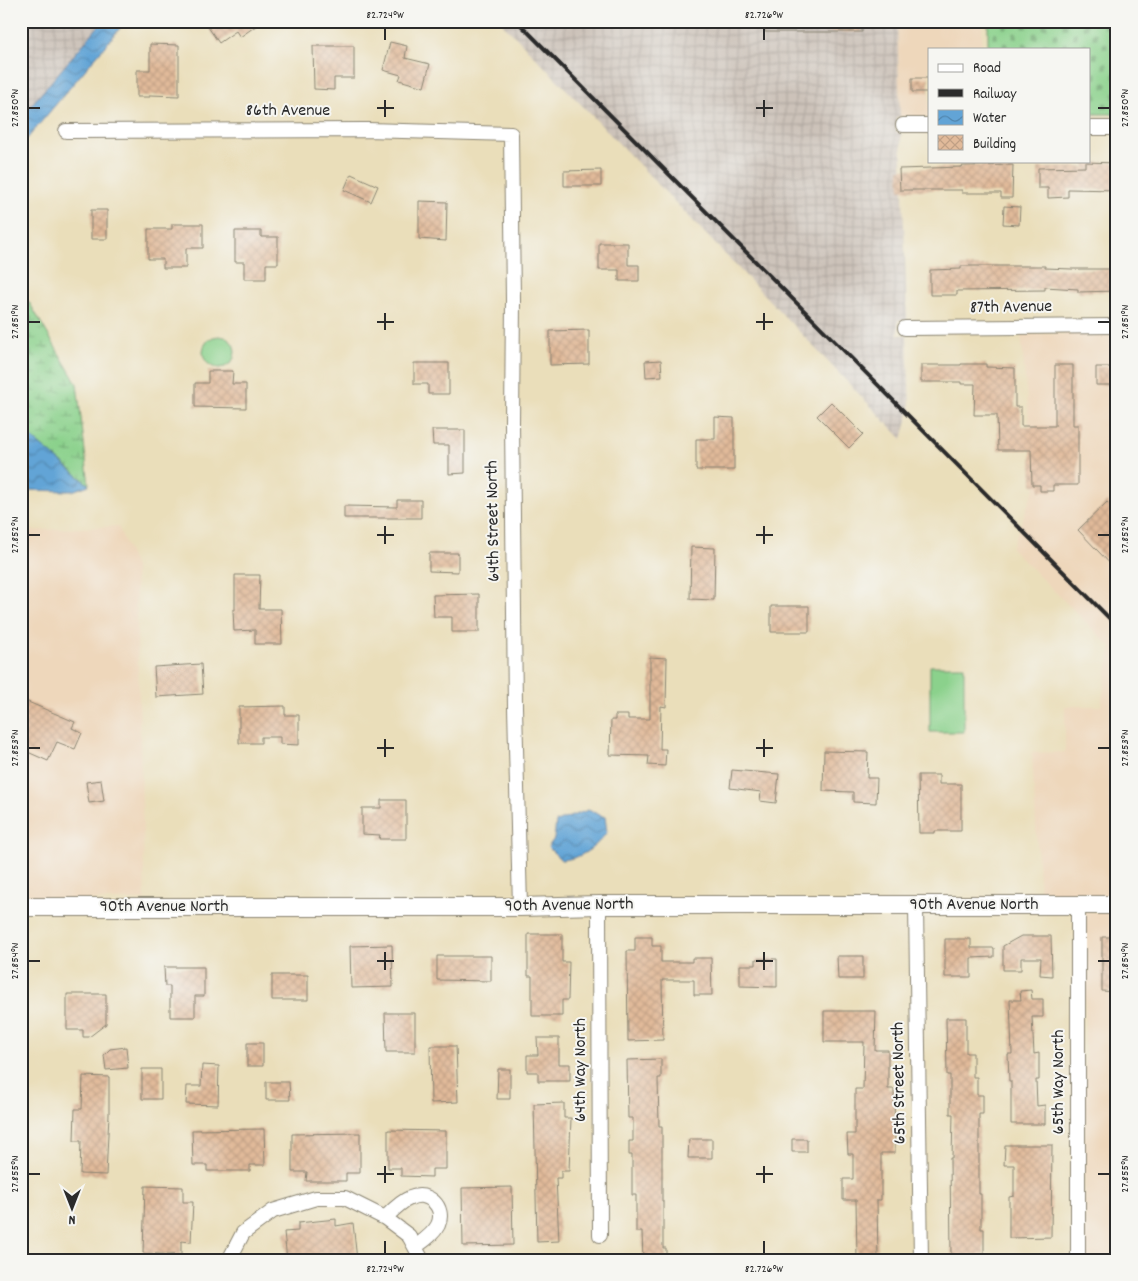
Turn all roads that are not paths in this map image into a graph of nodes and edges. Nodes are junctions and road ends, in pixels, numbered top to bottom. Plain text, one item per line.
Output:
1 (903, 125) dead end
2 (928, 125) edge
3 (1090, 128) edge
4 (1117, 128) edge
5 (66, 130) dead end
6 (511, 134) joint
7 (1117, 326) edge
8 (905, 328) dead end
9 (599, 905) junction
10 (1078, 905) junction
11 (1117, 905) edge
12 (916, 906) junction
13 (21, 907) edge
14 (520, 908) junction
15 (385, 1218) junction
16 (600, 1234) dead end
17 (415, 1247) junction
18 (228, 1260) edge
19 (422, 1260) edge
20 (921, 1260) edge
21 (1078, 1260) edge

1 - 2 street
3 - 4 street
5 - 6 street, 86th Avenue
6 - 14 street, 64th Street North
7 - 8 street, 87th Avenue
9 - 12 street, 90th Avenue North
9 - 14 street, 90th Avenue North
9 - 16 street, 64th Way North
10 - 11 street, 90th Avenue North
10 - 12 street, 90th Avenue North
10 - 21 street, 65th Way North
12 - 20 street, 65th Street North
13 - 14 street, 90th Avenue North
15 - 17 street
15 - 17 street
15 - 18 street
17 - 19 street

